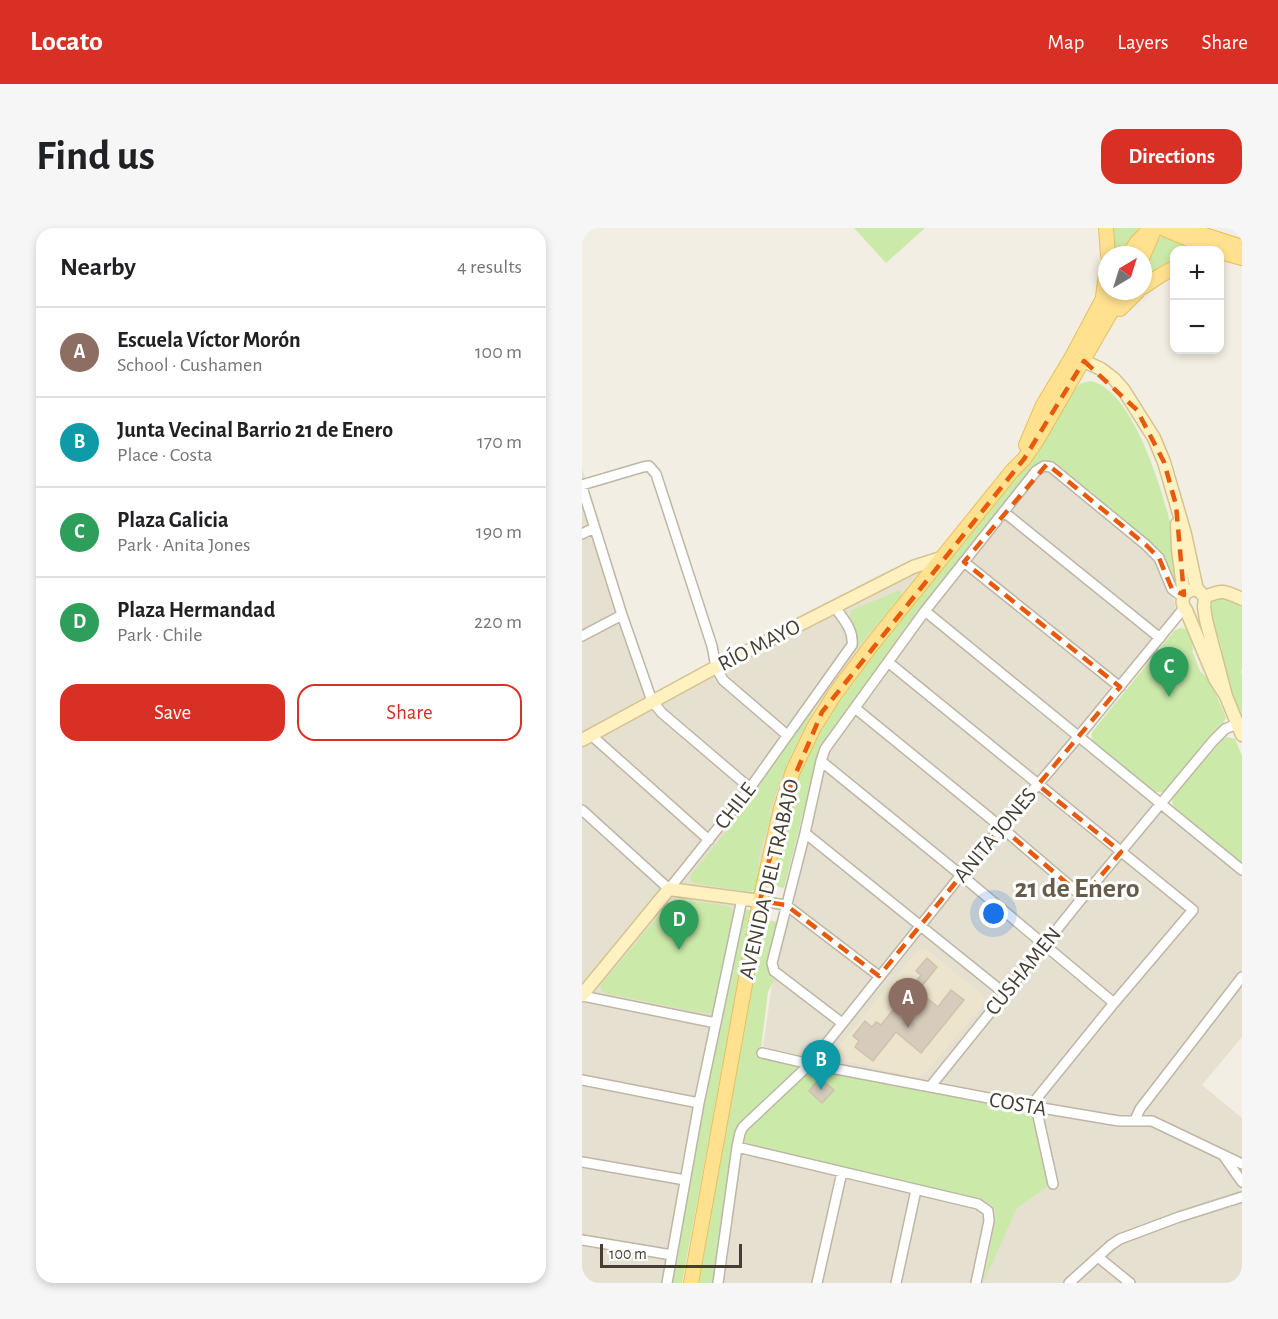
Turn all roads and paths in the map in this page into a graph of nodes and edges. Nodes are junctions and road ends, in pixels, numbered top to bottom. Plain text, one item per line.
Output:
1 (1106, 228) edge
2 (1153, 228) edge
3 (1162, 228) edge
4 (1183, 228) edge
5 (1199, 228) edge
6 (1107, 246) edge
7 (1135, 246) edge
8 (1147, 246) edge
9 (1205, 246) edge
10 (1224, 251) edge
11 (1241, 251) edge
12 (1224, 257) edge
13 (1170, 270) edge
14 (1152, 281) edge
15 (1102, 300) edge
16 (1118, 300) edge
17 (1127, 300) edge
18 (1102, 328) junction
19 (1078, 358) junction
20 (582, 486) edge
21 (1176, 505) junction
22 (1004, 512) junction
23 (594, 528) junction
24 (582, 534) edge
25 (941, 558) junction
26 (964, 562) junction
27 (1202, 598) junction
28 (1242, 598) edge
29 (1184, 603) junction
30 (835, 607) junction
31 (925, 611) junction
32 (622, 615) junction
33 (582, 636) edge
34 (1160, 638) junction
35 (888, 662) junction
36 (716, 667) junction
37 (1120, 687) junction
38 (1226, 696) junction
39 (652, 701) junction
40 (855, 708) junction
41 (1240, 729) edge
42 (787, 735) junction
43 (1079, 736) junction
44 (587, 738) edge
45 (821, 761) junction
46 (1038, 785) junction
47 (750, 788) junction
48 (1161, 803) junction
49 (582, 810) edge
50 (1001, 827) junction
51 (805, 833) junction
52 (709, 840) junction
53 (1121, 852) junction
54 (1242, 870) edge
55 (961, 875) junction
56 (669, 889) junction
57 (1083, 897) junction
58 (742, 898) junction
59 (760, 901) junction
60 (786, 905) junction
61 (921, 925) junction
62 (1045, 944) junction
63 (879, 976) junction
64 (1242, 977) edge
65 (1005, 993) junction
66 (582, 995) edge
67 (1114, 1003) junction
68 (717, 1023) junction
69 (842, 1023) junction
70 (762, 1053) dead end
71 (810, 1064) junction
72 (582, 1080) edge
73 (930, 1087) junction
74 (699, 1103) junction
75 (1036, 1107) junction
76 (1135, 1120) junction
77 (737, 1147) junction
78 (1221, 1154) junction
79 (582, 1162) edge
80 (1242, 1164) edge
81 (842, 1172) junction
82 (685, 1180) junction
83 (1242, 1182) edge
84 (1053, 1184) dead end
85 (916, 1190) junction
86 (1242, 1197) edge
87 (582, 1240) edge
88 (672, 1255) junction
89 (1098, 1257) junction
90 (667, 1283) edge
91 (691, 1283) edge
92 (718, 1283) edge
93 (817, 1283) edge
94 (896, 1283) edge
95 (976, 1283) edge
96 (1069, 1283) edge
97 (1130, 1283) edge

1 - 6 main road
2 - 7 main road
2 - 8 main road
3 - 9 main road
4 - 11 main road
5 - 11 main road
10 - 11 main road
11 - 12 main road
13 - 14 main road
15 - 19 main road, AVENIDA DEL TRABAJO
16 - 18 main road, AVENIDA DEL TRABAJO
17 - 18 main road
18 - 19 main road, AVENIDA DEL TRABAJO
19 - 21 street
19 - 25 main road, AVENIDA DEL TRABAJO
20 - 23 street
20 - 36 street
21 - 27 street
21 - 29 street
22 - 26 street, AVENIDA DEL TRABAJO
22 - 29 street, AVENIDA DEL TRABAJO
22 - 34 street
23 - 24 street
23 - 32 street
25 - 30 street, RÍO MAYO
25 - 59 main road, AVENIDA DEL TRABAJO
26 - 31 street, AVENIDA DEL TRABAJO
26 - 37 street
27 - 28 street
27 - 29 street
27 - 29 street
27 - 38 street
29 - 34 street, ANITA JONES
29 - 38 street
30 - 36 street, RÍO MAYO
30 - 42 street, CHILE
31 - 35 street, AVENIDA DEL TRABAJO
31 - 43 street
32 - 33 street
32 - 39 street
34 - 37 street, ANITA JONES
35 - 40 street, AVENIDA DEL TRABAJO
35 - 46 street
36 - 39 street, RÍO MAYO
36 - 42 street
37 - 43 street, ANITA JONES
38 - 41 street
39 - 44 street, RÍO MAYO
39 - 47 street
40 - 45 street, AVENIDA DEL TRABAJO
40 - 50 street
41 - 48 street, CUSHAMEN
42 - 47 street, CHILE
43 - 46 street, ANITA JONES
43 - 48 street
44 - 52 street
45 - 51 street, AVENIDA DEL TRABAJO
45 - 55 street
46 - 50 street, ANITA JONES
46 - 53 street
47 - 52 street, CHILE
48 - 53 street, CUSHAMEN
48 - 54 street
49 - 56 street
50 - 55 street, ANITA JONES
50 - 57 street
51 - 60 street, AVENIDA DEL TRABAJO
51 - 61 street
52 - 56 street, CHILE
53 - 57 street, CUSHAMEN
53 - 67 street
55 - 61 street, ANITA JONES
55 - 62 street
56 - 58 street
56 - 66 street, CHILE
57 - 62 street, CUSHAMEN
58 - 59 street
58 - 68 street, AVENIDA DEL TRABAJO
59 - 60 street
59 - 91 main road, AVENIDA DEL TRABAJO
60 - 63 street
60 - 69 street, AVENIDA DEL TRABAJO
61 - 63 street, ANITA JONES
61 - 65 street
62 - 65 street, CUSHAMEN
62 - 67 street
63 - 69 street, ANITA JONES
64 - 76 street
65 - 73 street, CUSHAMEN
66 - 68 street
67 - 75 street
68 - 74 street, AVENIDA DEL TRABAJO
69 - 71 street, ANITA JONES
70 - 71 street, COSTA
71 - 73 street, COSTA
71 - 77 street
72 - 74 street
73 - 75 street, COSTA
74 - 82 street, AVENIDA DEL TRABAJO
75 - 76 street, COSTA
75 - 84 street
76 - 78 street, COSTA
77 - 81 street
77 - 92 street
78 - 80 street, COSTA
78 - 83 street, COSTA
79 - 82 street
81 - 85 street
81 - 93 street
82 - 88 street, AVENIDA DEL TRABAJO
85 - 94 street
85 - 95 street
86 - 89 street
87 - 88 street
88 - 90 street, AVENIDA DEL TRABAJO
89 - 96 street
89 - 97 street

